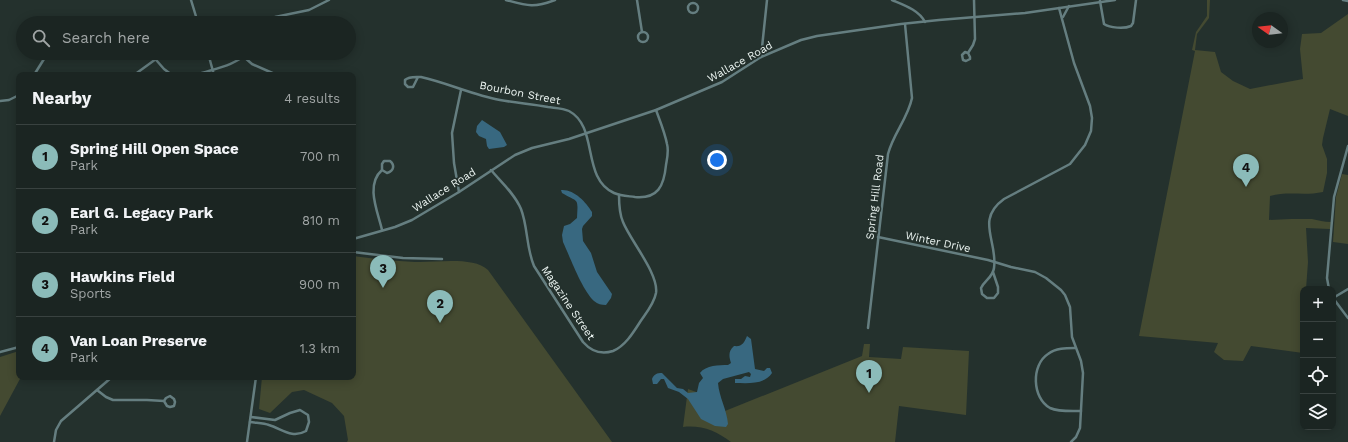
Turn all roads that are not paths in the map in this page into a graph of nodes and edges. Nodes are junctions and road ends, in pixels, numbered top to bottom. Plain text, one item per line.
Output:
1 (192, 0) edge
2 (328, 0) edge
3 (506, 0) edge
4 (555, 0) edge
5 (637, 0) edge
6 (766, 0) edge
7 (892, 0) edge
8 (974, 0) edge
9 (1115, 0) edge
10 (1136, 0) edge
11 (1343, 0) edge
12 (1100, 1) junction
13 (1348, 1) edge
14 (1069, 6) junction
15 (1059, 8) junction
16 (196, 16) edge
17 (281, 16) edge
18 (974, 17) junction
19 (1062, 18) junction
20 (925, 22) junction
21 (906, 24) junction
22 (642, 32) dead end
23 (968, 53) dead end
24 (761, 57) junction
25 (43, 60) edge
26 (155, 60) edge
27 (157, 60) edge
28 (210, 60) edge
29 (239, 60) edge
30 (247, 60) edge
31 (212, 69) junction
32 (36, 72) edge
33 (138, 72) edge
34 (168, 72) edge
35 (204, 72) edge
36 (213, 72) edge
37 (270, 72) edge
38 (418, 77) junction
39 (461, 90) junction
40 (16, 96) edge
41 (0, 101) edge
42 (656, 110) junction
43 (586, 133) junction
44 (1348, 146) edge
45 (382, 170) junction
46 (491, 170) junction
47 (459, 192) junction
48 (619, 195) junction
49 (382, 230) junction
50 (878, 237) junction
51 (356, 238) edge
52 (356, 252) edge
53 (442, 259) dead end
54 (995, 261) junction
55 (993, 272) junction
56 (1328, 286) edge
57 (1348, 289) edge
58 (1336, 296) edge
59 (1336, 302) edge
60 (1348, 318) edge
61 (868, 328) dead end
62 (16, 348) edge
63 (1075, 348) junction
64 (0, 352) edge
65 (109, 380) edge
66 (256, 380) edge
67 (97, 390) junction
68 (164, 401) junction
69 (1081, 411) junction
70 (251, 417) junction
71 (250, 422) junction
72 (54, 442) edge
73 (246, 442) edge
74 (1071, 442) edge

1 - 16 street
2 - 17 street
3 - 4 street
5 - 22 street
6 - 24 street
7 - 20 street
8 - 18 street
9 - 12 street, Wallace Road
10 - 12 street
11 - 13 street
12 - 14 street, Wallace Road
14 - 15 street, Wallace Road
14 - 19 street
15 - 18 street, Wallace Road
15 - 19 street
18 - 20 street, Wallace Road
18 - 23 street
19 - 54 street
20 - 21 street, Wallace Road
21 - 24 street, Wallace Road
21 - 50 street, Spring Hill Road
24 - 42 street, Wallace Road
25 - 32 street
26 - 33 street
27 - 34 street
28 - 31 street
29 - 31 street
30 - 37 street
31 - 35 street
31 - 36 street
38 - 38 street
38 - 39 street, Bourbon Street
39 - 43 street, Bourbon Street
39 - 47 street
40 - 41 street
42 - 43 street, Wallace Road
42 - 48 street
43 - 46 street, Wallace Road
43 - 48 street
44 - 56 street
45 - 45 street
45 - 49 street
46 - 47 street, Wallace Road
46 - 48 street, Magazine Street
47 - 49 street, Wallace Road
49 - 51 street, Wallace Road
50 - 54 street, Winter Drive
50 - 61 street, Spring Hill Road
52 - 53 street
54 - 55 street
54 - 63 street, Winter Drive
55 - 55 street
57 - 58 street
59 - 60 street
62 - 64 street
63 - 69 street
63 - 69 street
65 - 67 street
66 - 70 street
67 - 68 street
67 - 72 street
68 - 68 street
69 - 74 street
70 - 71 street
70 - 71 street
71 - 73 street

